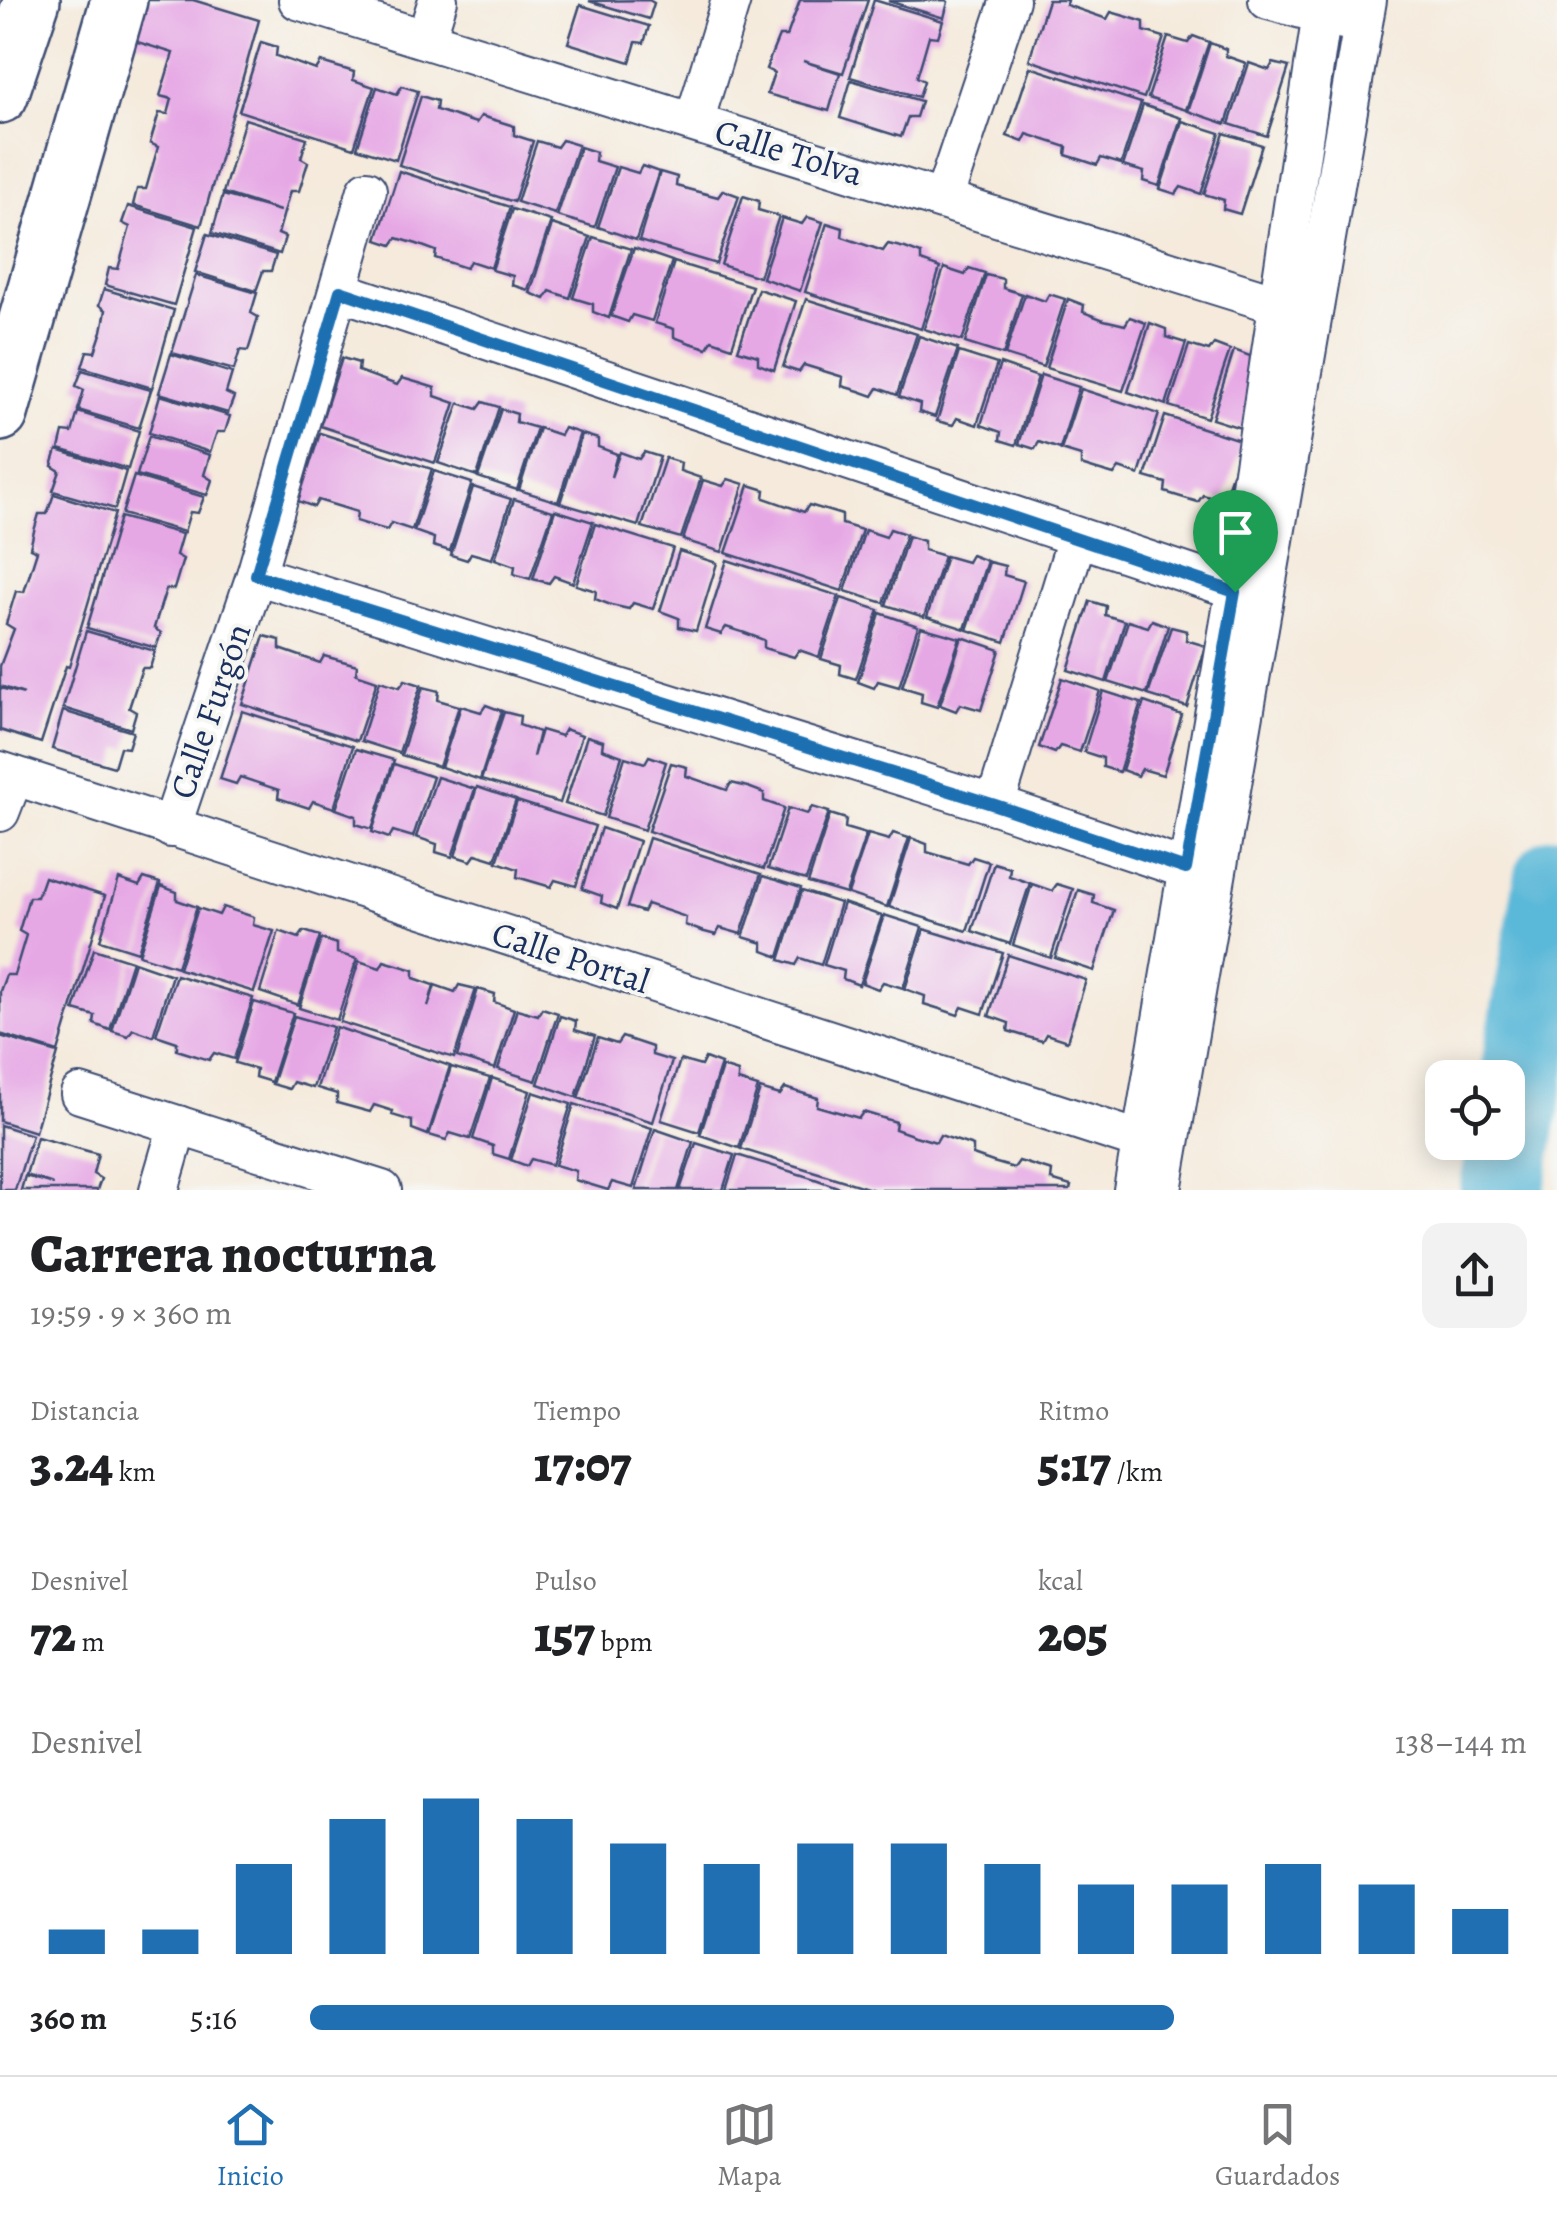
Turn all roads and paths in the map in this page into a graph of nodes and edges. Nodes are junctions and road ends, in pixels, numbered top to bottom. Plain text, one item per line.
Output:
1 (32, 0) edge
2 (119, 0) edge
3 (298, 0) edge
4 (438, 0) edge
5 (730, 0) edge
6 (1010, 0) edge
7 (1268, 0) edge
8 (1323, 8) edge
9 (1365, 12) edge
10 (426, 39) junction
11 (0, 94) edge
12 (694, 122) junction
13 (366, 190) dead end
14 (942, 200) junction
15 (340, 291) junction
16 (1280, 305) junction
17 (0, 413) edge
18 (1077, 538) junction
19 (256, 575) junction
20 (1250, 595) junction
21 (7, 773) edge
22 (995, 805) junction
23 (0, 812) edge
24 (171, 828) junction
25 (1186, 869) junction
26 (80, 1094) dead end
27 (178, 1126) junction
28 (1142, 1141) junction
29 (159, 1190) edge
30 (382, 1190) edge
31 (1133, 1190) edge
32 (1162, 1190) edge

1 - 11 street
2 - 17 street
3 - 10 street, Calle Tolva
4 - 10 street
5 - 12 street
6 - 14 street
7 - 8 street
8 - 9 street
8 - 16 street
9 - 20 street
10 - 12 street, Calle Tolva
12 - 14 street, Calle Tolva
13 - 15 street, Calle Furgón
14 - 16 street, Calle Tolva
15 - 18 street
15 - 19 street, Calle Furgón
16 - 20 street
18 - 20 street
18 - 22 street
19 - 22 street
19 - 24 street, Calle Furgón
20 - 25 street
20 - 32 street
21 - 23 street
21 - 24 street, Calle Portal
22 - 25 street
24 - 28 street, Calle Portal
25 - 28 street
26 - 27 street
27 - 29 street
27 - 30 street
28 - 31 street

